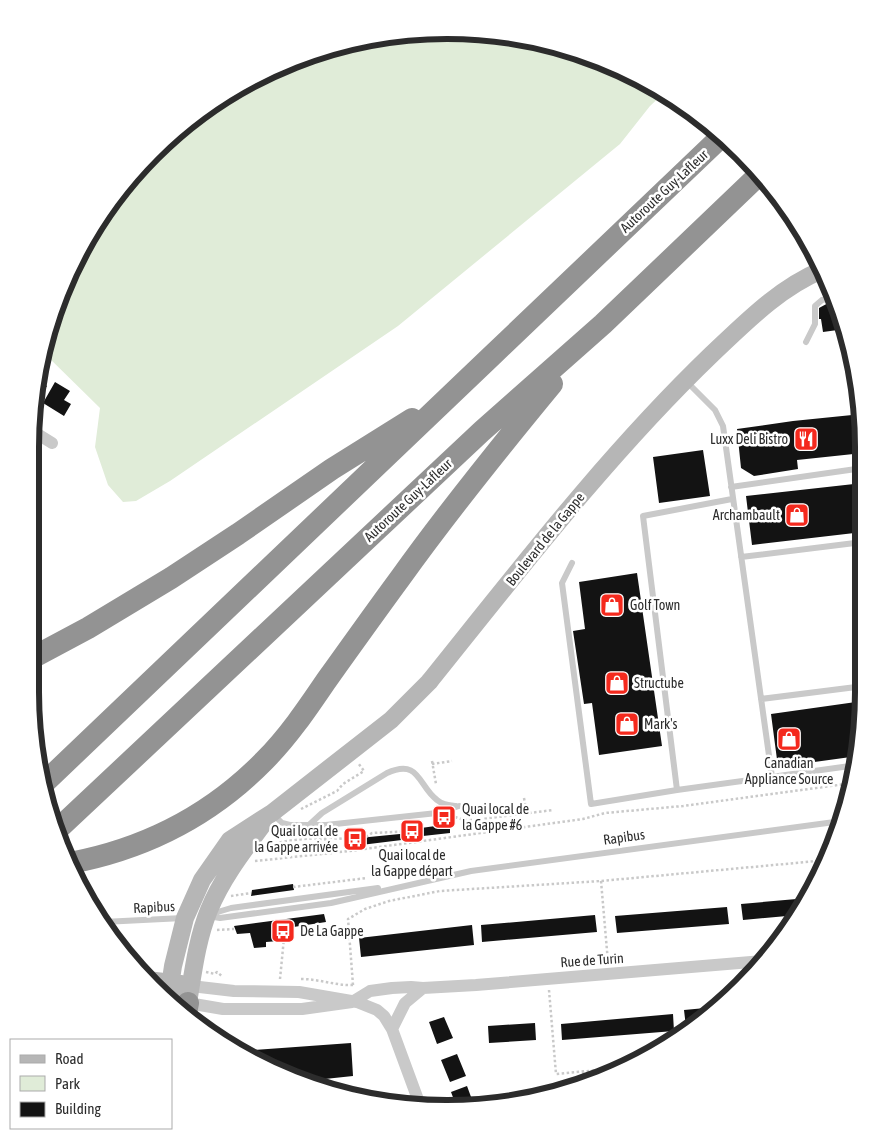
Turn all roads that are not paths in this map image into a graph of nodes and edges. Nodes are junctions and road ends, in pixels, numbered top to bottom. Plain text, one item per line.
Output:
1 (717, 141) edge
2 (755, 179) edge
3 (816, 273) edge
4 (827, 299) edge
5 (603, 324) junction
6 (806, 342) dead end
7 (685, 380) junction
8 (450, 395) junction
9 (39, 435) edge
10 (52, 443) dead end
11 (855, 469) edge
12 (731, 487) junction
13 (732, 498) junction
14 (855, 543) edge
15 (740, 557) junction
16 (572, 563) dead end
17 (39, 654) edge
18 (855, 687) edge
19 (761, 700) junction
20 (848, 766) edge
21 (772, 777) junction
22 (49, 779) edge
23 (677, 790) junction
24 (272, 813) junction
25 (834, 822) edge
26 (61, 825) edge
27 (309, 825) junction
28 (76, 862) edge
29 (199, 920) junction
30 (110, 922) edge
31 (753, 962) edge
32 (423, 988) junction
33 (177, 997) edge
34 (352, 1002) junction
35 (392, 1029) junction
36 (417, 1099) edge

1 - 8 highway, Autoroute Guy-Lafleur
2 - 5 highway, Autoroute Guy-Lafleur
3 - 7 street, Boulevard de la Gappe
4 - 6 lane
5 - 26 highway, Autoroute Guy-Lafleur
5 - 28 highway
7 - 12 lane
7 - 24 street, Boulevard de la Gappe
8 - 17 highway
8 - 22 highway, Autoroute Guy-Lafleur
9 - 10 street
11 - 12 lane
12 - 13 lane
13 - 15 lane
13 - 23 lane
14 - 15 lane
15 - 19 lane
16 - 23 lane
18 - 19 lane
19 - 21 lane
20 - 21 lane
21 - 23 lane
24 - 27 lane
24 - 29 street, Boulevard de la Gappe
25 - 29 lane, Rapibus
27 - 27 lane
29 - 30 lane, Rapibus
29 - 33 street, Boulevard de la Gappe
31 - 32 street, Rue de Turin
32 - 34 street, Rue de Turin
32 - 35 street
33 - 34 street
33 - 34 street, Rue de Turin
34 - 35 street
35 - 36 street

